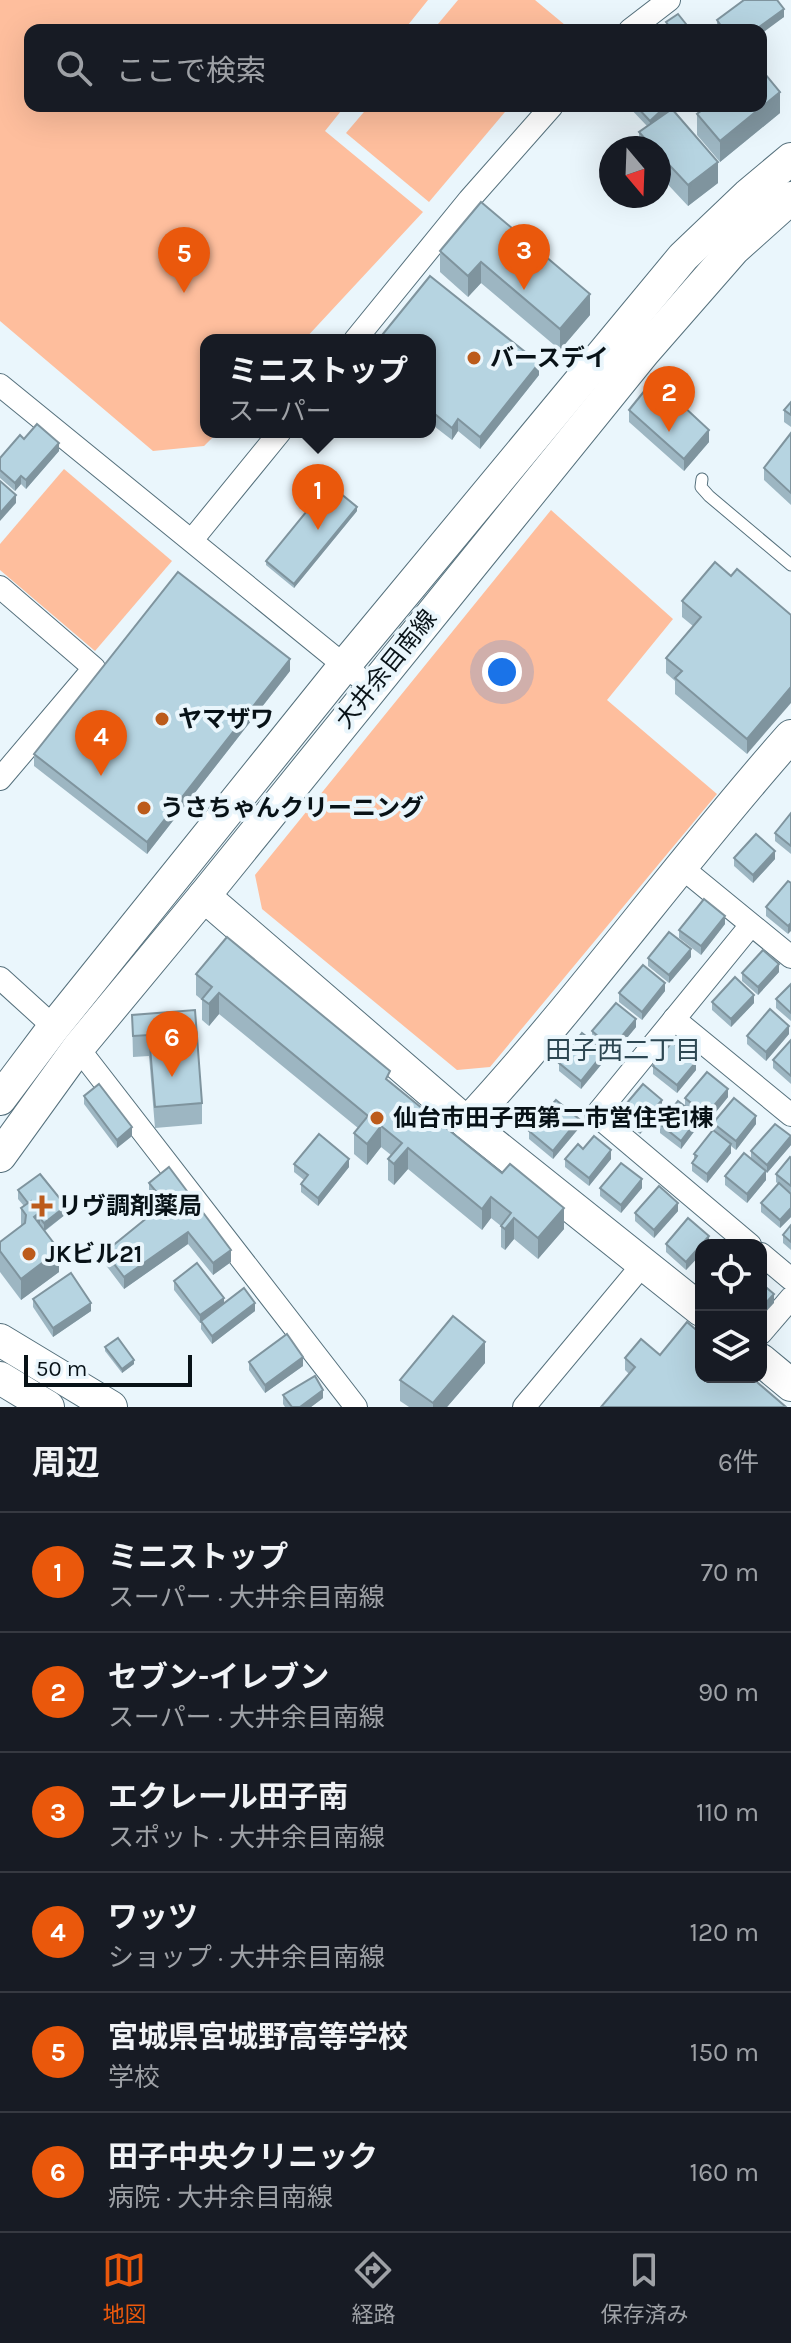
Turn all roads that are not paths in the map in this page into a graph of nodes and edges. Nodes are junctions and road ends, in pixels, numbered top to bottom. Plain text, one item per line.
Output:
1 (669, 0) edge
2 (638, 24) edge
3 (547, 112) edge
4 (791, 159) edge
5 (791, 198) edge
6 (360, 334) edge
7 (0, 385) edge
8 (275, 438) edge
9 (702, 479) dead end
10 (192, 540) junction
11 (791, 565) edge
12 (0, 587) edge
13 (345, 665) junction
14 (371, 688) junction
15 (791, 736) edge
16 (0, 779) edge
17 (681, 867) junction
18 (204, 896) junction
19 (751, 925) junction
20 (791, 957) edge
21 (0, 978) edge
22 (674, 1019) junction
23 (54, 1027) junction
24 (78, 1048) junction
25 (0, 1099) edge
26 (791, 1115) edge
27 (467, 1123) junction
28 (0, 1156) edge
29 (743, 1239) edge
30 (767, 1259) edge
31 (644, 1263) junction
32 (791, 1279) edge
33 (791, 1298) edge
34 (695, 1305) edge
35 (767, 1326) edge
36 (0, 1340) edge
37 (767, 1365) edge
38 (0, 1378) edge
39 (791, 1385) edge
40 (48, 1407) edge
41 (111, 1407) edge
42 (356, 1407) edge
43 (524, 1407) edge

1 - 2 street
3 - 6 street
4 - 13 street
5 - 14 street, 大井余目南線
7 - 10 street
8 - 10 street
9 - 11 lane
10 - 13 street
12 - 16 street
13 - 14 street
13 - 23 street
14 - 18 street, 大井余目南線
15 - 17 street
17 - 19 street
17 - 27 street
18 - 24 street, 大井余目南線
18 - 27 street
19 - 20 street
19 - 22 street
21 - 23 street
22 - 26 street
22 - 29 street
23 - 25 street
24 - 28 street, 大井余目南線
24 - 42 street
27 - 31 street
30 - 32 street
31 - 34 street
31 - 43 street
33 - 35 street
36 - 41 street
37 - 39 street
38 - 40 street

